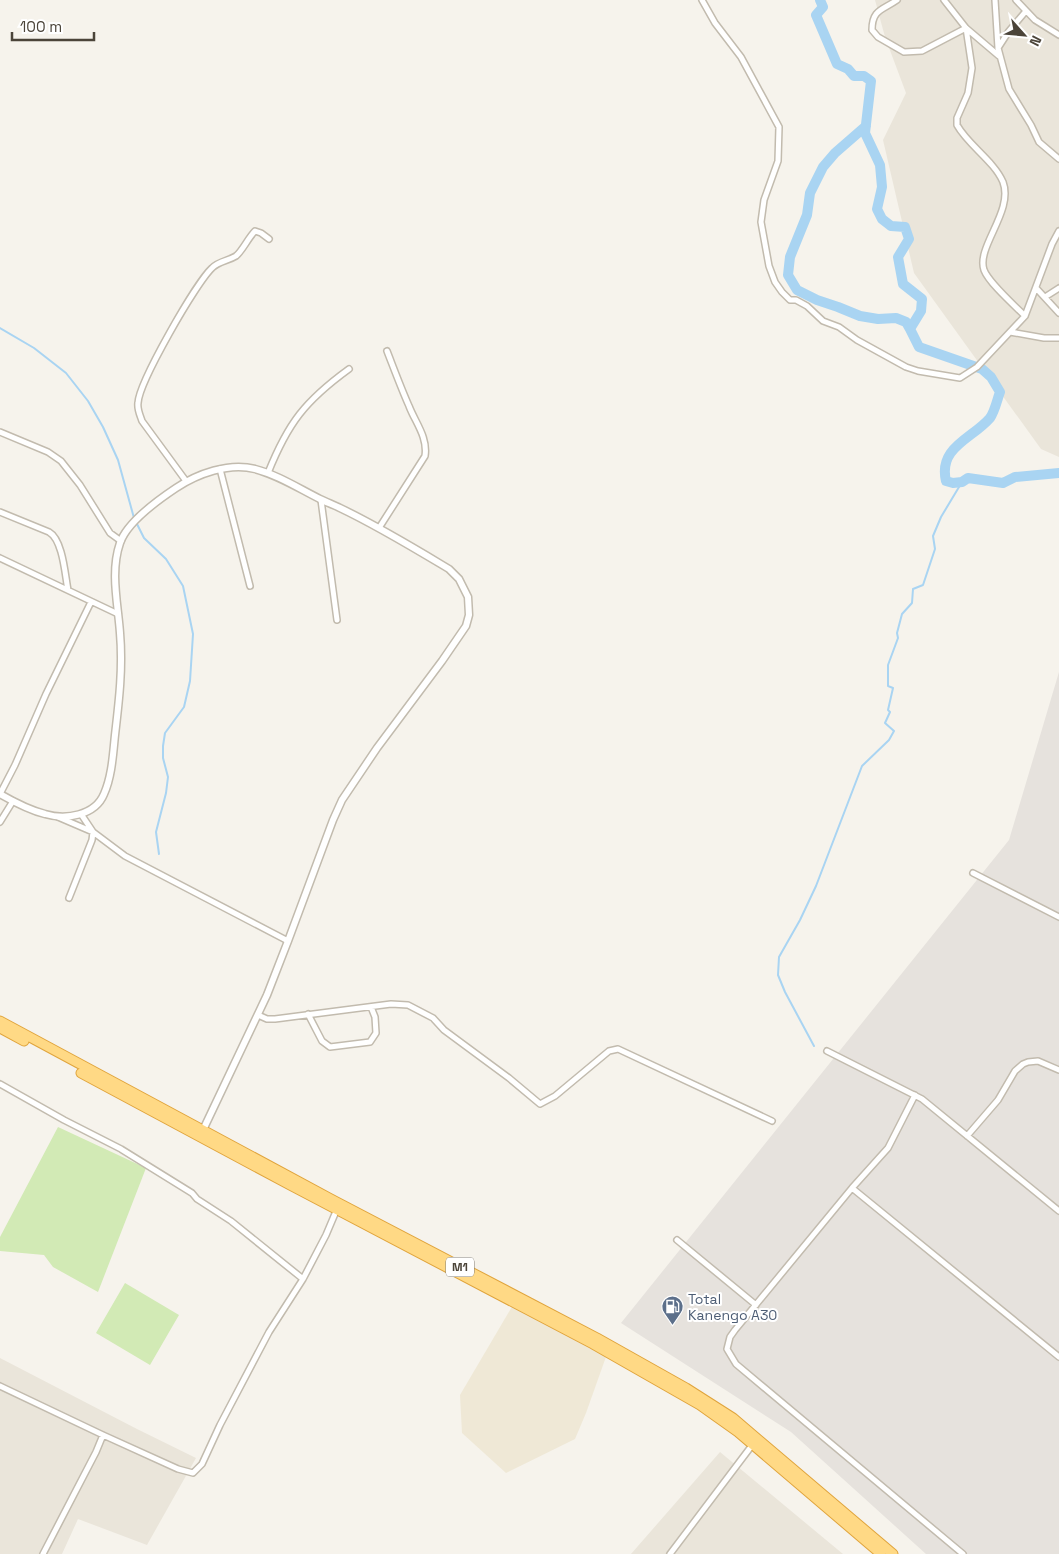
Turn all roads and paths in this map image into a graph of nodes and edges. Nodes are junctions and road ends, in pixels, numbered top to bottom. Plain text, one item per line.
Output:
1 (702, 0) edge
2 (897, 0) edge
3 (944, 0) edge
4 (995, 0) edge
5 (1016, 0) edge
6 (1026, 11) junction
7 (966, 28) junction
8 (1059, 36) edge
9 (998, 48) junction
10 (1000, 57) junction
11 (1059, 159) edge
12 (1059, 232) edge
13 (268, 239) dead end
14 (1036, 288) junction
15 (1059, 288) edge
16 (1045, 297) junction
17 (1059, 313) edge
18 (1024, 316) junction
19 (1010, 332) junction
20 (1059, 338) edge
21 (387, 351) dead end
22 (349, 369) dead end
23 (0, 432) edge
24 (220, 469) junction
25 (268, 473) junction
26 (186, 481) junction
27 (321, 500) junction
28 (0, 512) edge
29 (379, 528) junction
30 (120, 541) junction
31 (0, 558) edge
32 (250, 586) dead end
33 (68, 590) junction
34 (91, 602) junction
35 (118, 614) junction
36 (337, 620) dead end
37 (0, 794) edge
38 (13, 801) junction
39 (82, 814) junction
40 (56, 816) junction
41 (0, 822) edge
42 (93, 832) junction
43 (973, 873) dead end
44 (69, 898) dead end
45 (1059, 917) edge
46 (288, 942) junction
47 (371, 1007) junction
48 (308, 1014) junction
49 (258, 1015) junction
50 (0, 1021) edge
51 (0, 1028) edge
52 (827, 1051) dead end
53 (1059, 1070) edge
54 (0, 1084) edge
55 (915, 1095) junction
56 (772, 1121) dead end
57 (203, 1130) junction
58 (967, 1136) junction
59 (852, 1188) junction
60 (337, 1209) junction
61 (1059, 1211) edge
62 (677, 1240) dead end
63 (303, 1279) junction
64 (756, 1305) junction
65 (1059, 1357) edge
66 (0, 1386) edge
67 (103, 1435) junction
68 (755, 1441) junction
69 (43, 1554) edge
70 (670, 1554) edge
71 (881, 1554) edge
72 (893, 1554) edge
73 (963, 1554) edge

1 - 19 street
2 - 7 street
3 - 7 street
4 - 9 street
5 - 6 street
6 - 8 street
6 - 9 street
7 - 10 street
7 - 18 street
9 - 10 street
10 - 11 street
12 - 14 street
13 - 26 street
14 - 16 street
14 - 18 street
15 - 16 street
16 - 17 street
18 - 19 street
19 - 20 street
21 - 29 street
22 - 25 street
23 - 30 street
24 - 25 street
24 - 26 street
24 - 32 street
25 - 27 street
26 - 30 street
27 - 29 street
27 - 36 street
28 - 33 street
29 - 46 street
30 - 35 street
31 - 33 street
33 - 34 street
34 - 35 street
34 - 37 street
35 - 39 street
37 - 38 street
38 - 40 street
38 - 41 street
39 - 40 street
39 - 42 street
40 - 42 street
42 - 44 street
42 - 46 street
43 - 45 street
46 - 49 street
47 - 48 street
47 - 48 street
47 - 56 street
48 - 49 street
49 - 57 street
50 - 57 highway, M1
51 - 60 highway, M1
52 - 55 street
53 - 58 street
54 - 63 street
55 - 58 street
55 - 59 street
57 - 68 highway, M1
58 - 61 street
59 - 64 street
59 - 65 street
60 - 63 street
60 - 68 highway, M1
62 - 64 street
63 - 67 street
64 - 73 street
66 - 67 street
67 - 69 street
68 - 70 street
68 - 71 highway, M1
68 - 72 highway, M1

